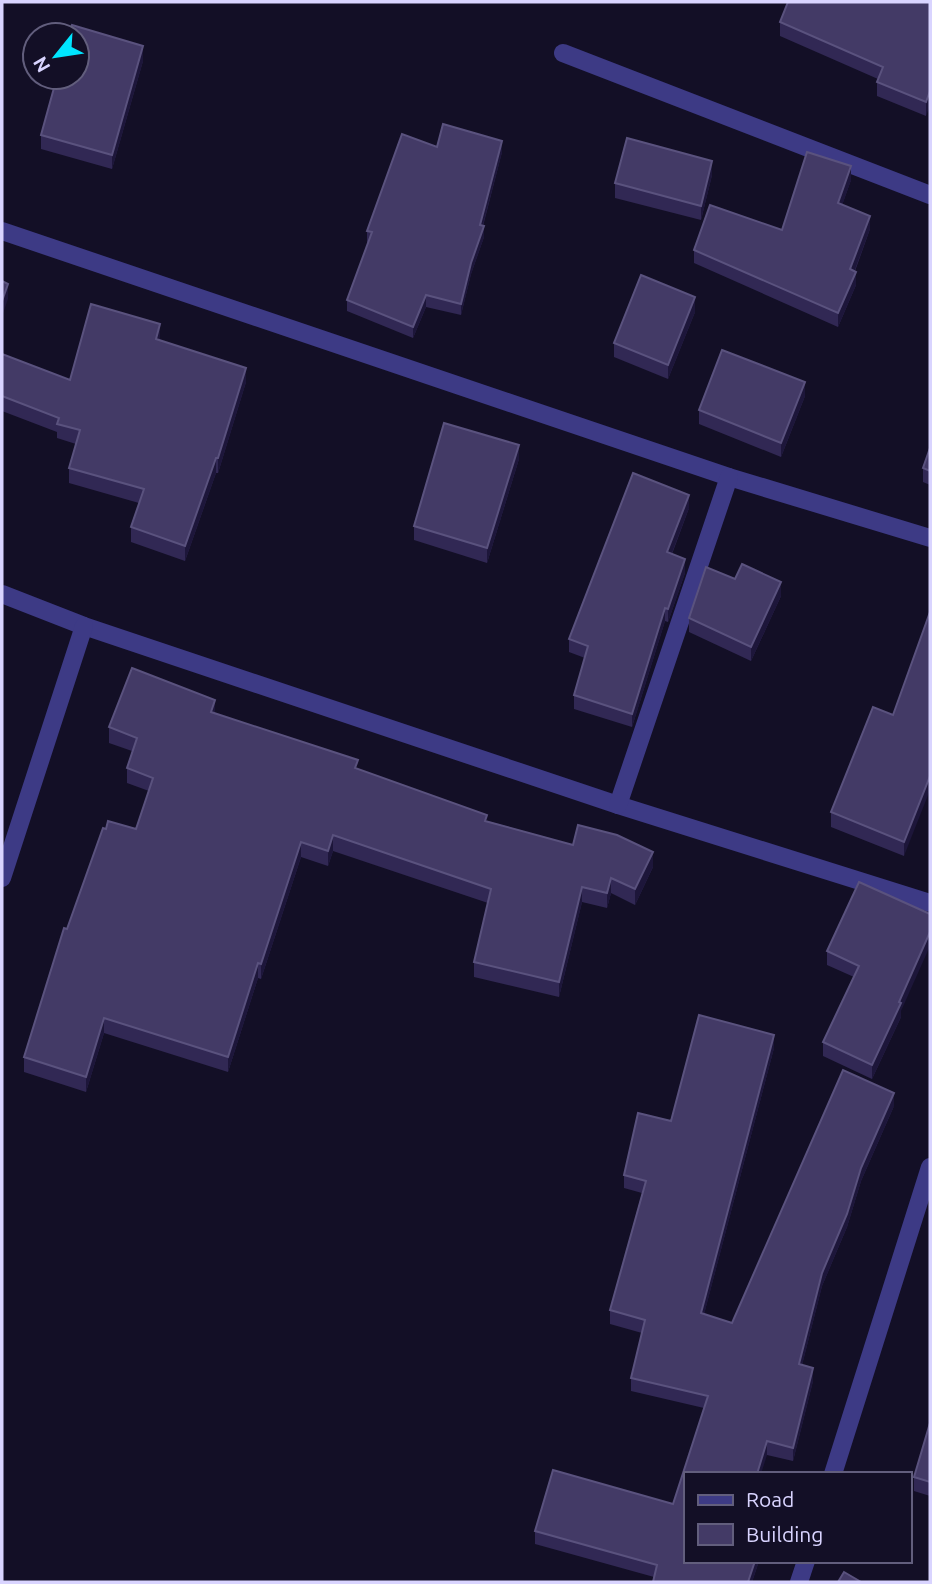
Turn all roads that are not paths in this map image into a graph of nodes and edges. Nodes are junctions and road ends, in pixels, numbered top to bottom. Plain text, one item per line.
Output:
1 (563, 53) dead end
2 (930, 195) edge
3 (2, 231) edge
4 (729, 477) junction
5 (930, 538) edge
6 (2, 594) edge
7 (84, 626) junction
8 (618, 805) junction
9 (2, 878) edge
10 (930, 903) edge
11 (930, 1167) edge
12 (834, 1472) edge
13 (805, 1563) edge
14 (799, 1582) edge

1 - 2 street
3 - 4 street
4 - 5 street
4 - 8 street
6 - 7 street
7 - 8 street
7 - 9 street
8 - 10 street
11 - 12 street
13 - 14 street

